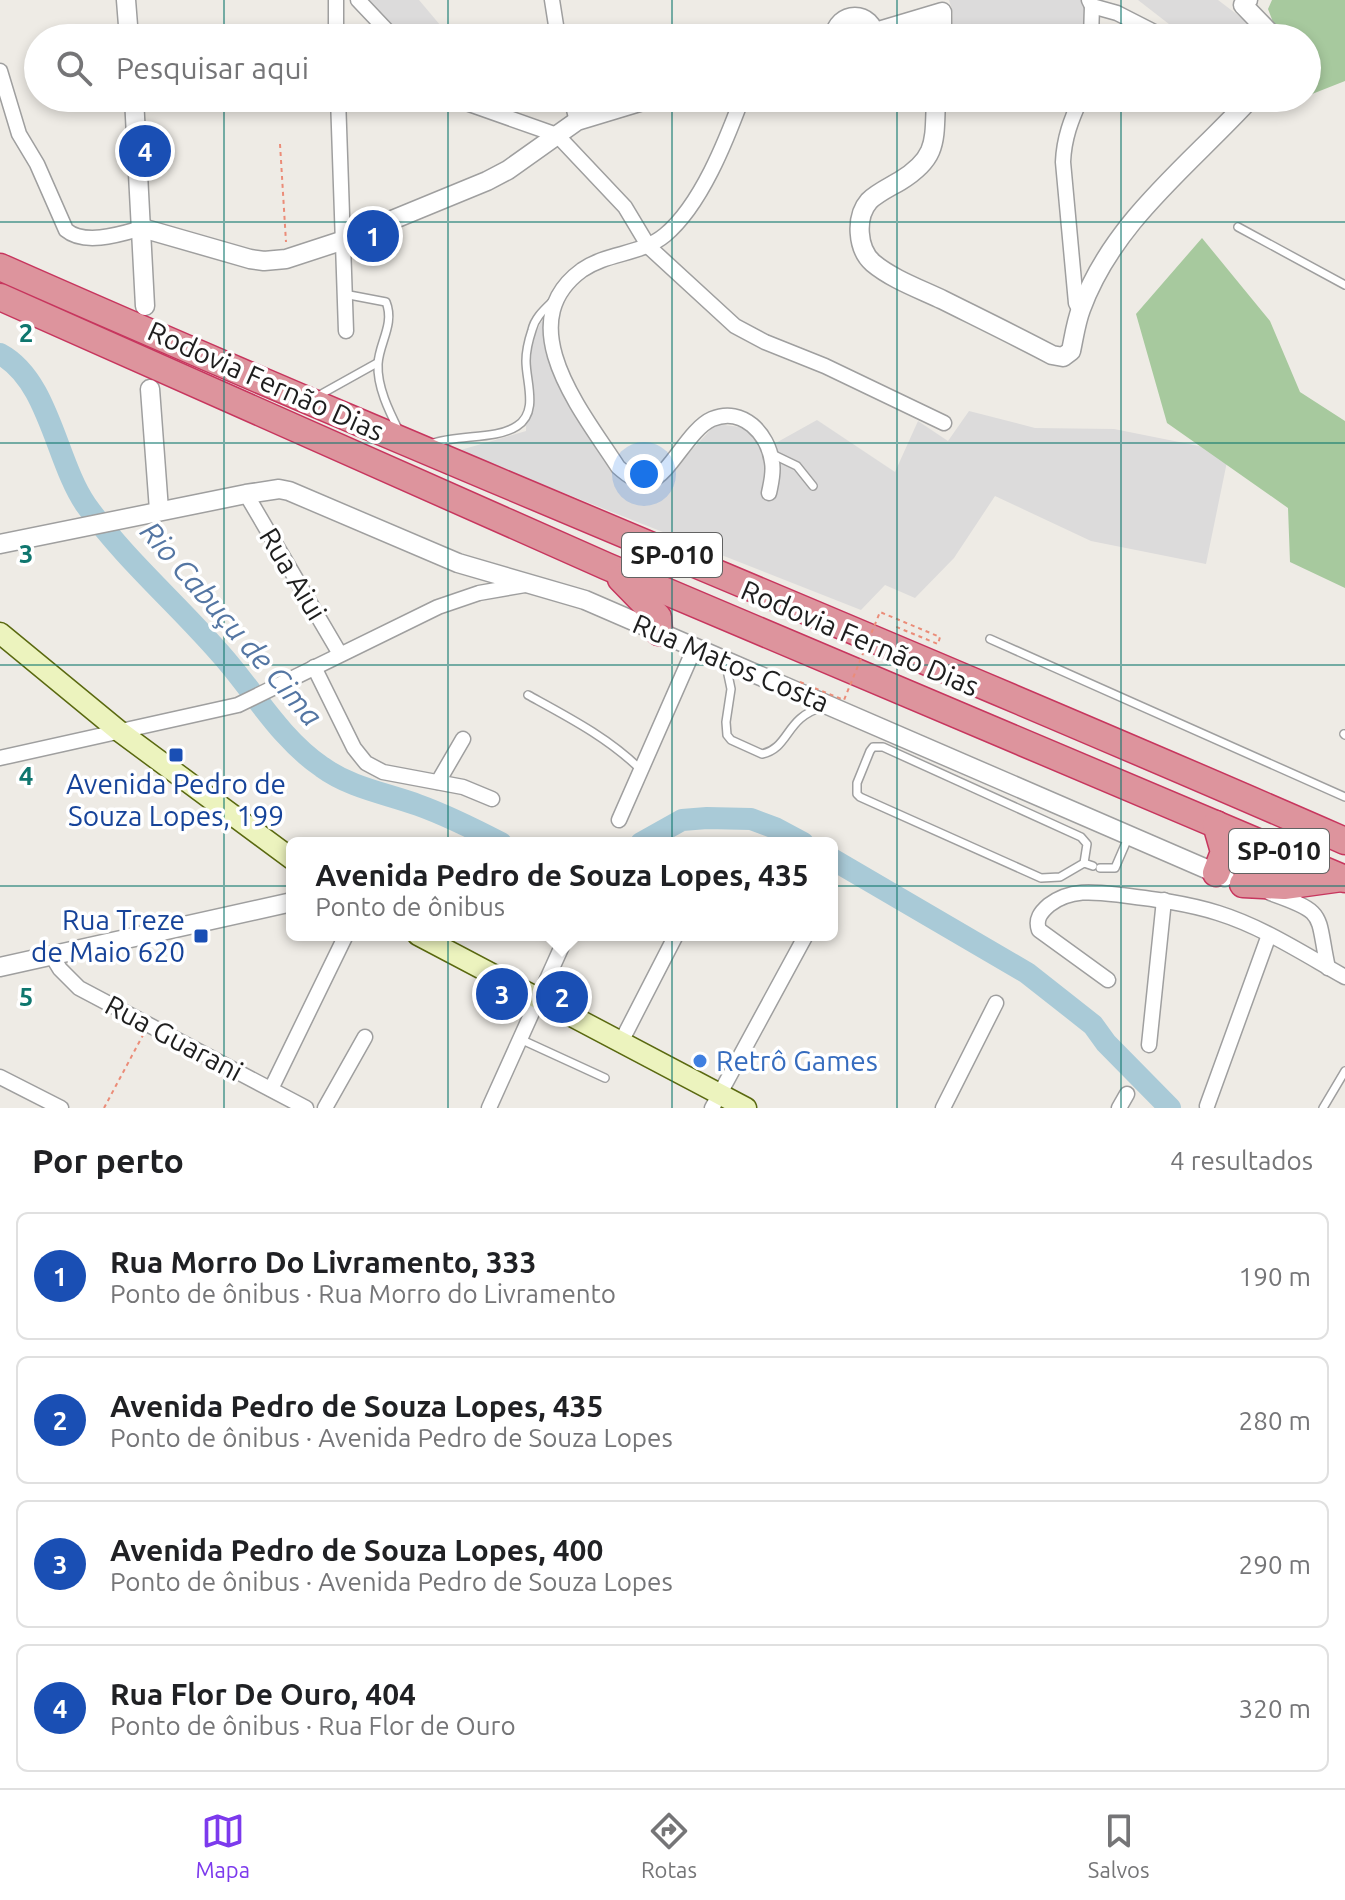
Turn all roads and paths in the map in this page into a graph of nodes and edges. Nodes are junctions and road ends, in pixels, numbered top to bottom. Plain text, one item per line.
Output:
1 (126, 0) edge
2 (336, 0) edge
3 (358, 0) edge
4 (552, 0) edge
5 (1242, 2) edge
6 (1090, 3) edge
7 (942, 6) edge
8 (128, 24) edge
9 (336, 24) edge
10 (381, 24) edge
11 (556, 24) edge
12 (839, 24) edge
13 (870, 24) edge
14 (900, 24) edge
15 (1091, 24) edge
16 (1139, 24) edge
17 (1262, 24) edge
18 (0, 71) edge
19 (135, 112) edge
20 (338, 112) edge
21 (492, 112) edge
22 (575, 112) edge
23 (607, 112) edge
24 (736, 112) edge
25 (935, 112) edge
26 (1075, 112) edge
27 (1237, 112) edge
28 (577, 121) junction
29 (557, 135) junction
30 (280, 144) dead end
31 (1238, 227) dead end
32 (142, 228) junction
33 (341, 241) junction
34 (649, 247) junction
35 (286, 259) junction
36 (0, 267) edge
37 (1345, 285) edge
38 (344, 294) junction
39 (558, 296) junction
40 (0, 297) edge
41 (145, 306) dead end
42 (1080, 311) junction
43 (346, 331) dead end
44 (377, 363) junction
45 (150, 389) dead end
46 (308, 401) junction
47 (944, 423) dead end
48 (414, 447) junction
49 (770, 453) junction
50 (813, 486) dead end
51 (769, 493) dead end
52 (246, 494) junction
53 (159, 510) junction
54 (0, 544) edge
55 (606, 566) junction
56 (533, 584) junction
57 (894, 626) dead end
58 (659, 632) junction
59 (0, 633) edge
60 (990, 639) dead end
61 (695, 647) junction
62 (340, 654) junction
63 (723, 659) junction
64 (314, 667) junction
65 (800, 682) dead end
66 (528, 695) dead end
67 (831, 705) junction
68 (119, 731) junction
69 (463, 739) dead end
70 (0, 758) edge
71 (641, 770) junction
72 (438, 782) junction
73 (1345, 797) edge
74 (492, 799) dead end
75 (619, 820) dead end
76 (1216, 824) junction
77 (1129, 836) junction
78 (1345, 841) edge
79 (286, 855) edge
80 (1092, 866) junction
81 (1216, 873) junction
82 (1344, 878) edge
83 (1243, 884) junction
84 (1164, 900) junction
85 (286, 903) edge
86 (1269, 935) junction
87 (343, 941) edge
88 (429, 941) edge
89 (564, 941) edge
90 (673, 941) edge
91 (803, 941) edge
92 (52, 956) junction
93 (0, 967) edge
94 (1328, 968) junction
95 (1345, 977) edge
96 (1108, 980) dead end
97 (537, 998) junction
98 (996, 1003) dead end
99 (148, 1026) junction
100 (365, 1037) dead end
101 (520, 1039) junction
102 (621, 1042) junction
103 (1149, 1045) dead end
104 (1345, 1071) edge
105 (0, 1077) edge
106 (605, 1078) dead end
107 (271, 1089) junction
108 (1127, 1094) dead end
109 (716, 1101) edge
110 (1207, 1106) edge
111 (61, 1108) edge
112 (104, 1108) edge
113 (306, 1108) edge
114 (325, 1108) edge
115 (489, 1108) edge
116 (746, 1108) edge
117 (943, 1108) edge
118 (1119, 1108) edge
119 (1323, 1108) edge

1 - 8 street
2 - 9 street
3 - 10 street
4 - 11 street
5 - 17 street
6 - 15 street
6 - 16 street
7 - 14 street
12 - 13 street
18 - 32 street
19 - 32 street
20 - 33 street
21 - 29 street
22 - 28 street
23 - 28 street
24 - 34 street
25 - 42 street
26 - 42 street
27 - 42 street
28 - 29 street
29 - 33 street
29 - 34 street
30 - 35 path
31 - 37 lane
32 - 35 street
32 - 41 street
33 - 35 street
33 - 38 street
34 - 39 street
34 - 47 street
36 - 46 highway, Rodovia Fernão Dias / SP-010
38 - 43 street
38 - 44 lane
39 - 48 lane
39 - 49 street
40 - 55 highway, Rodovia Fernão Dias / SP-010
44 - 46 lane
44 - 48 lane
45 - 53 street
46 - 48 highway, Rodovia Fernão Dias / SP-010
48 - 78 highway, Rodovia Fernão Dias / SP-010
49 - 50 lane
49 - 51 street
52 - 53 street, Rua Matos Costa
52 - 56 street, Rua Matos Costa
52 - 62 street, Rua Aiui
53 - 54 street, Rua Matos Costa
55 - 58 highway
55 - 76 highway, Rodovia Fernão Dias / SP-010
56 - 58 street, Rua Matos Costa
56 - 62 street
57 - 65 path, bridge
58 - 61 street, Rua Matos Costa
59 - 68 main road
60 - 73 lane
61 - 63 street, Rua Matos Costa
61 - 71 street
62 - 64 street
63 - 67 street, Rua Matos Costa
63 - 67 lane
64 - 68 street
64 - 72 street
66 - 71 lane
67 - 77 street, Rua Matos Costa
68 - 70 street
68 - 79 main road
69 - 72 street
71 - 75 street
72 - 74 street
76 - 81 highway
76 - 82 highway, Rodovia Fernão Dias / SP-010
77 - 80 lane
77 - 81 street, Rua Matos Costa
80 - 80 lane
81 - 83 street, Rua Matos Costa
82 - 83 highway
83 - 94 street, Rua Matos Costa
84 - 86 street
84 - 96 street
84 - 103 street
85 - 92 street
86 - 94 street
86 - 110 street
87 - 107 street
88 - 97 main road
89 - 97 street
90 - 102 street
91 - 109 street
92 - 93 street
92 - 99 street, Rua Guarani
94 - 95 street
97 - 101 street
97 - 102 main road
98 - 117 street
99 - 107 street, Rua Guarani
99 - 112 path
100 - 114 street
101 - 106 lane
101 - 115 street
102 - 109 main road
104 - 119 lane
105 - 111 street
107 - 113 street, Rua Guarani
108 - 118 street
109 - 116 main road

